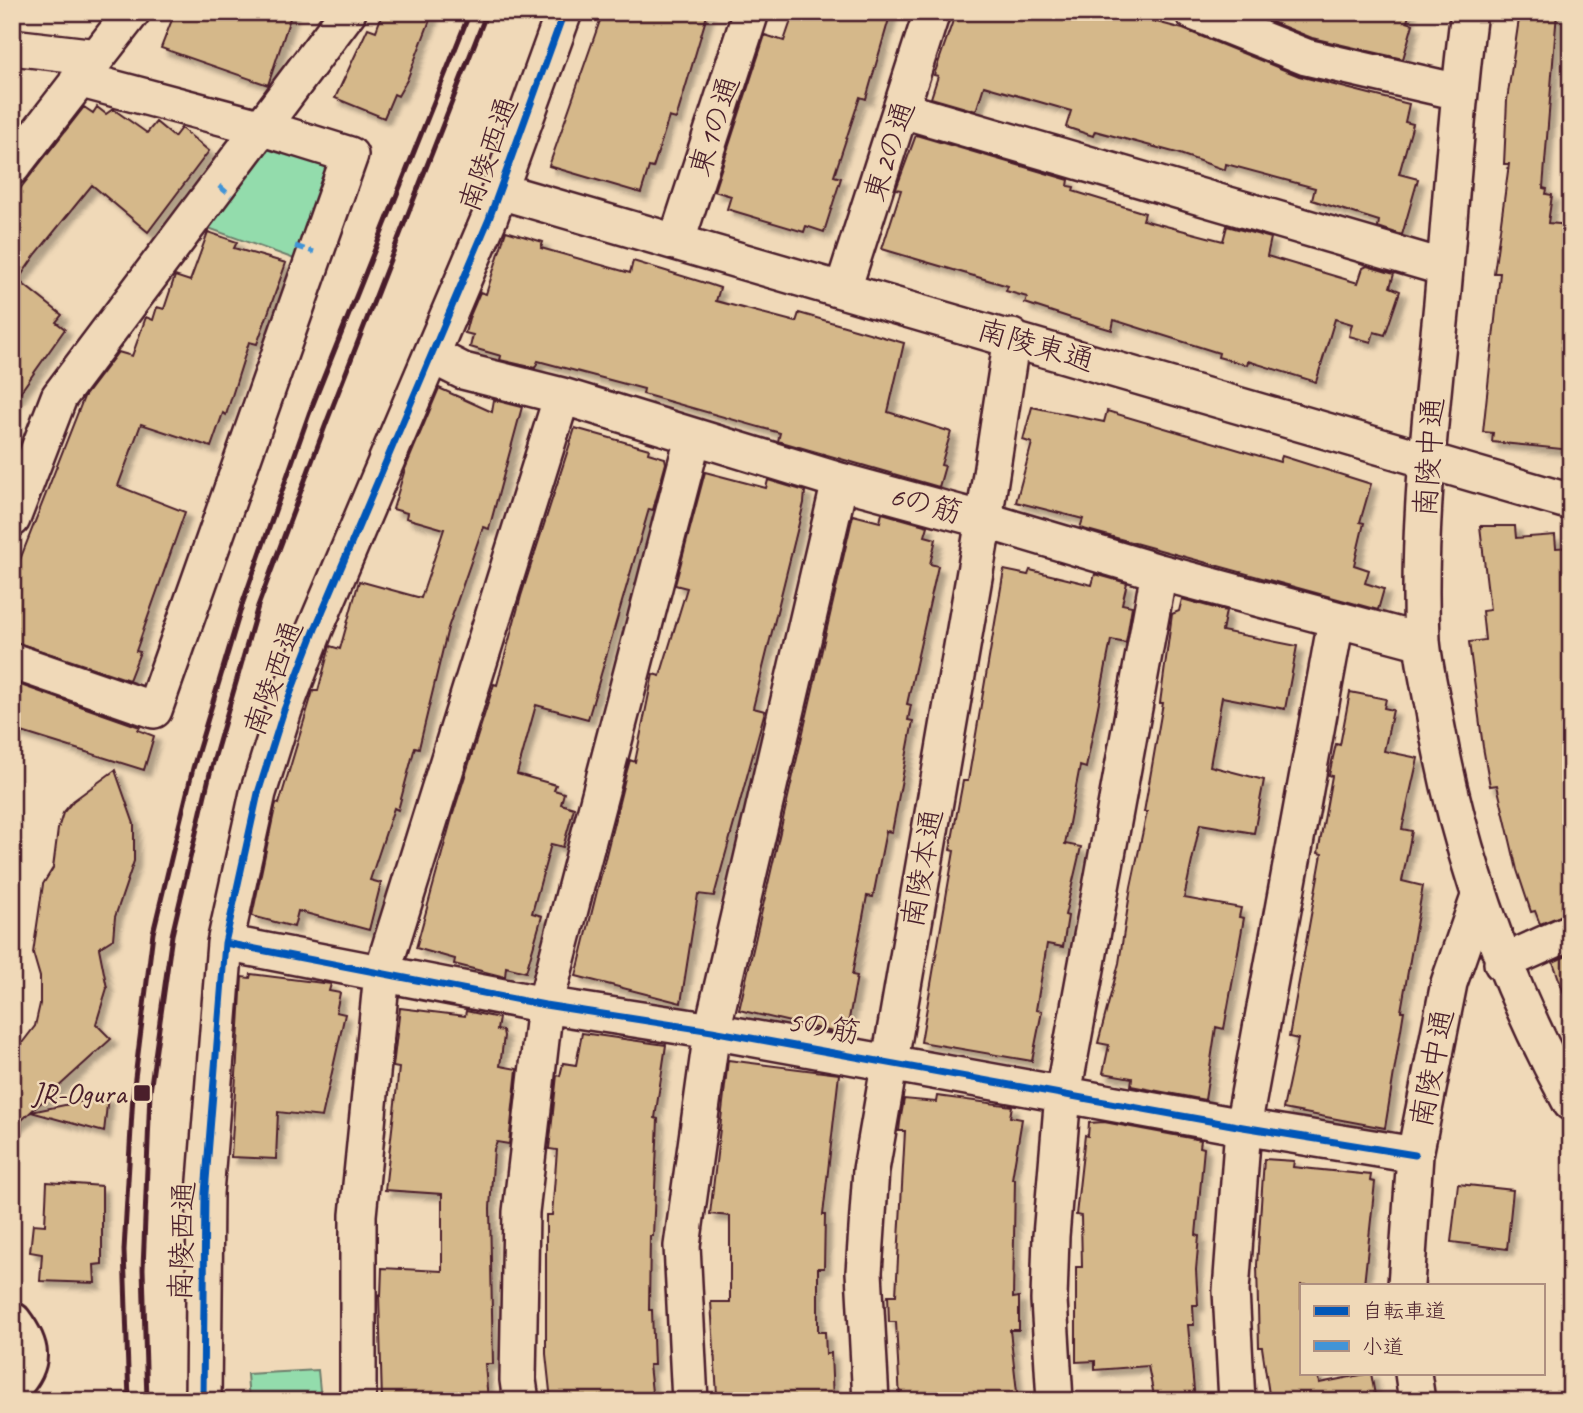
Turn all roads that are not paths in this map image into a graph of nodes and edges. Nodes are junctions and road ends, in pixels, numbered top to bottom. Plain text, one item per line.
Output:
1 (132, 12) edge
2 (348, 12) edge
3 (564, 12) edge
4 (751, 12) edge
5 (932, 12) edge
6 (1469, 12) edge
7 (1213, 16) edge
8 (12, 47) edge
9 (88, 68) junction
10 (1459, 92) junction
11 (902, 110) junction
12 (263, 128) junction
13 (13, 165) edge
14 (500, 191) junction
15 (677, 240) junction
16 (1445, 268) junction
17 (843, 289) junction
18 (1012, 337) junction
19 (433, 356) junction
20 (562, 396) junction
21 (693, 438) junction
22 (1426, 460) junction
23 (840, 481) junction
24 (1571, 502) edge
25 (13, 516) edge
26 (984, 520) junction
27 (1159, 572) junction
28 (1336, 621) junction
29 (1422, 642) junction
30 (12, 661) edge
31 (1479, 897) junction
32 (1571, 932) edge
33 (225, 943) junction
34 (1502, 963) junction
35 (382, 972) junction
36 (545, 1005) junction
37 (712, 1031) junction
38 (888, 1061) junction
39 (1063, 1094) junction
40 (1571, 1103) edge
41 (1242, 1127) junction
42 (1415, 1155) junction
43 (1406, 1284) edge
44 (12, 1322) edge
45 (1413, 1374) edge
46 (12, 1385) edge
47 (203, 1401) edge
48 (358, 1401) edge
49 (522, 1401) edge
50 (690, 1401) edge
51 (871, 1401) edge
52 (1055, 1401) edge
53 (1237, 1401) edge
54 (1417, 1401) edge

1 - 9 street
2 - 12 street
3 - 14 street, 南陵西通
4 - 15 street, 東1の通
5 - 11 street, 東2の通
6 - 10 street, 南陵中通
7 - 10 street
8 - 9 street
9 - 12 street
9 - 13 street
10 - 16 street, 南陵中通
11 - 16 street
11 - 17 street, 東2の通
12 - 25 street
12 - 30 street
14 - 15 street, 南陵東通
14 - 19 street, 南陵西通
15 - 17 street, 南陵東通
16 - 22 street, 南陵中通
17 - 18 street, 南陵東通
18 - 22 street, 南陵東通
18 - 26 street, 南陵本通
19 - 20 street, 6の筋
19 - 33 street, 南陵西通
20 - 21 street, 6の筋
20 - 35 street
21 - 23 street, 6の筋
21 - 36 street
22 - 24 street, 南陵東通
22 - 29 street, 南陵中通
23 - 26 street, 6の筋
23 - 37 street
26 - 27 street, 6の筋
26 - 38 street, 南陵本通
27 - 28 street, 6の筋
27 - 39 street
28 - 29 street, 6の筋
28 - 41 street
29 - 31 street, 南陵中通
31 - 34 street, 南陵中通
31 - 42 street, 南陵中通
32 - 34 street
33 - 35 street, 5の筋
33 - 47 street, 南陵西通
34 - 40 street, 南陵中通
35 - 36 street, 5の筋
35 - 48 street
36 - 37 street, 5の筋
36 - 49 street
37 - 38 street, 5の筋
37 - 50 street
38 - 39 street, 5の筋
38 - 51 street, 南陵本通
39 - 41 street, 5の筋
39 - 52 street
41 - 42 street, 5の筋
41 - 53 street
42 - 43 street, 南陵中通
44 - 46 street
45 - 54 street

